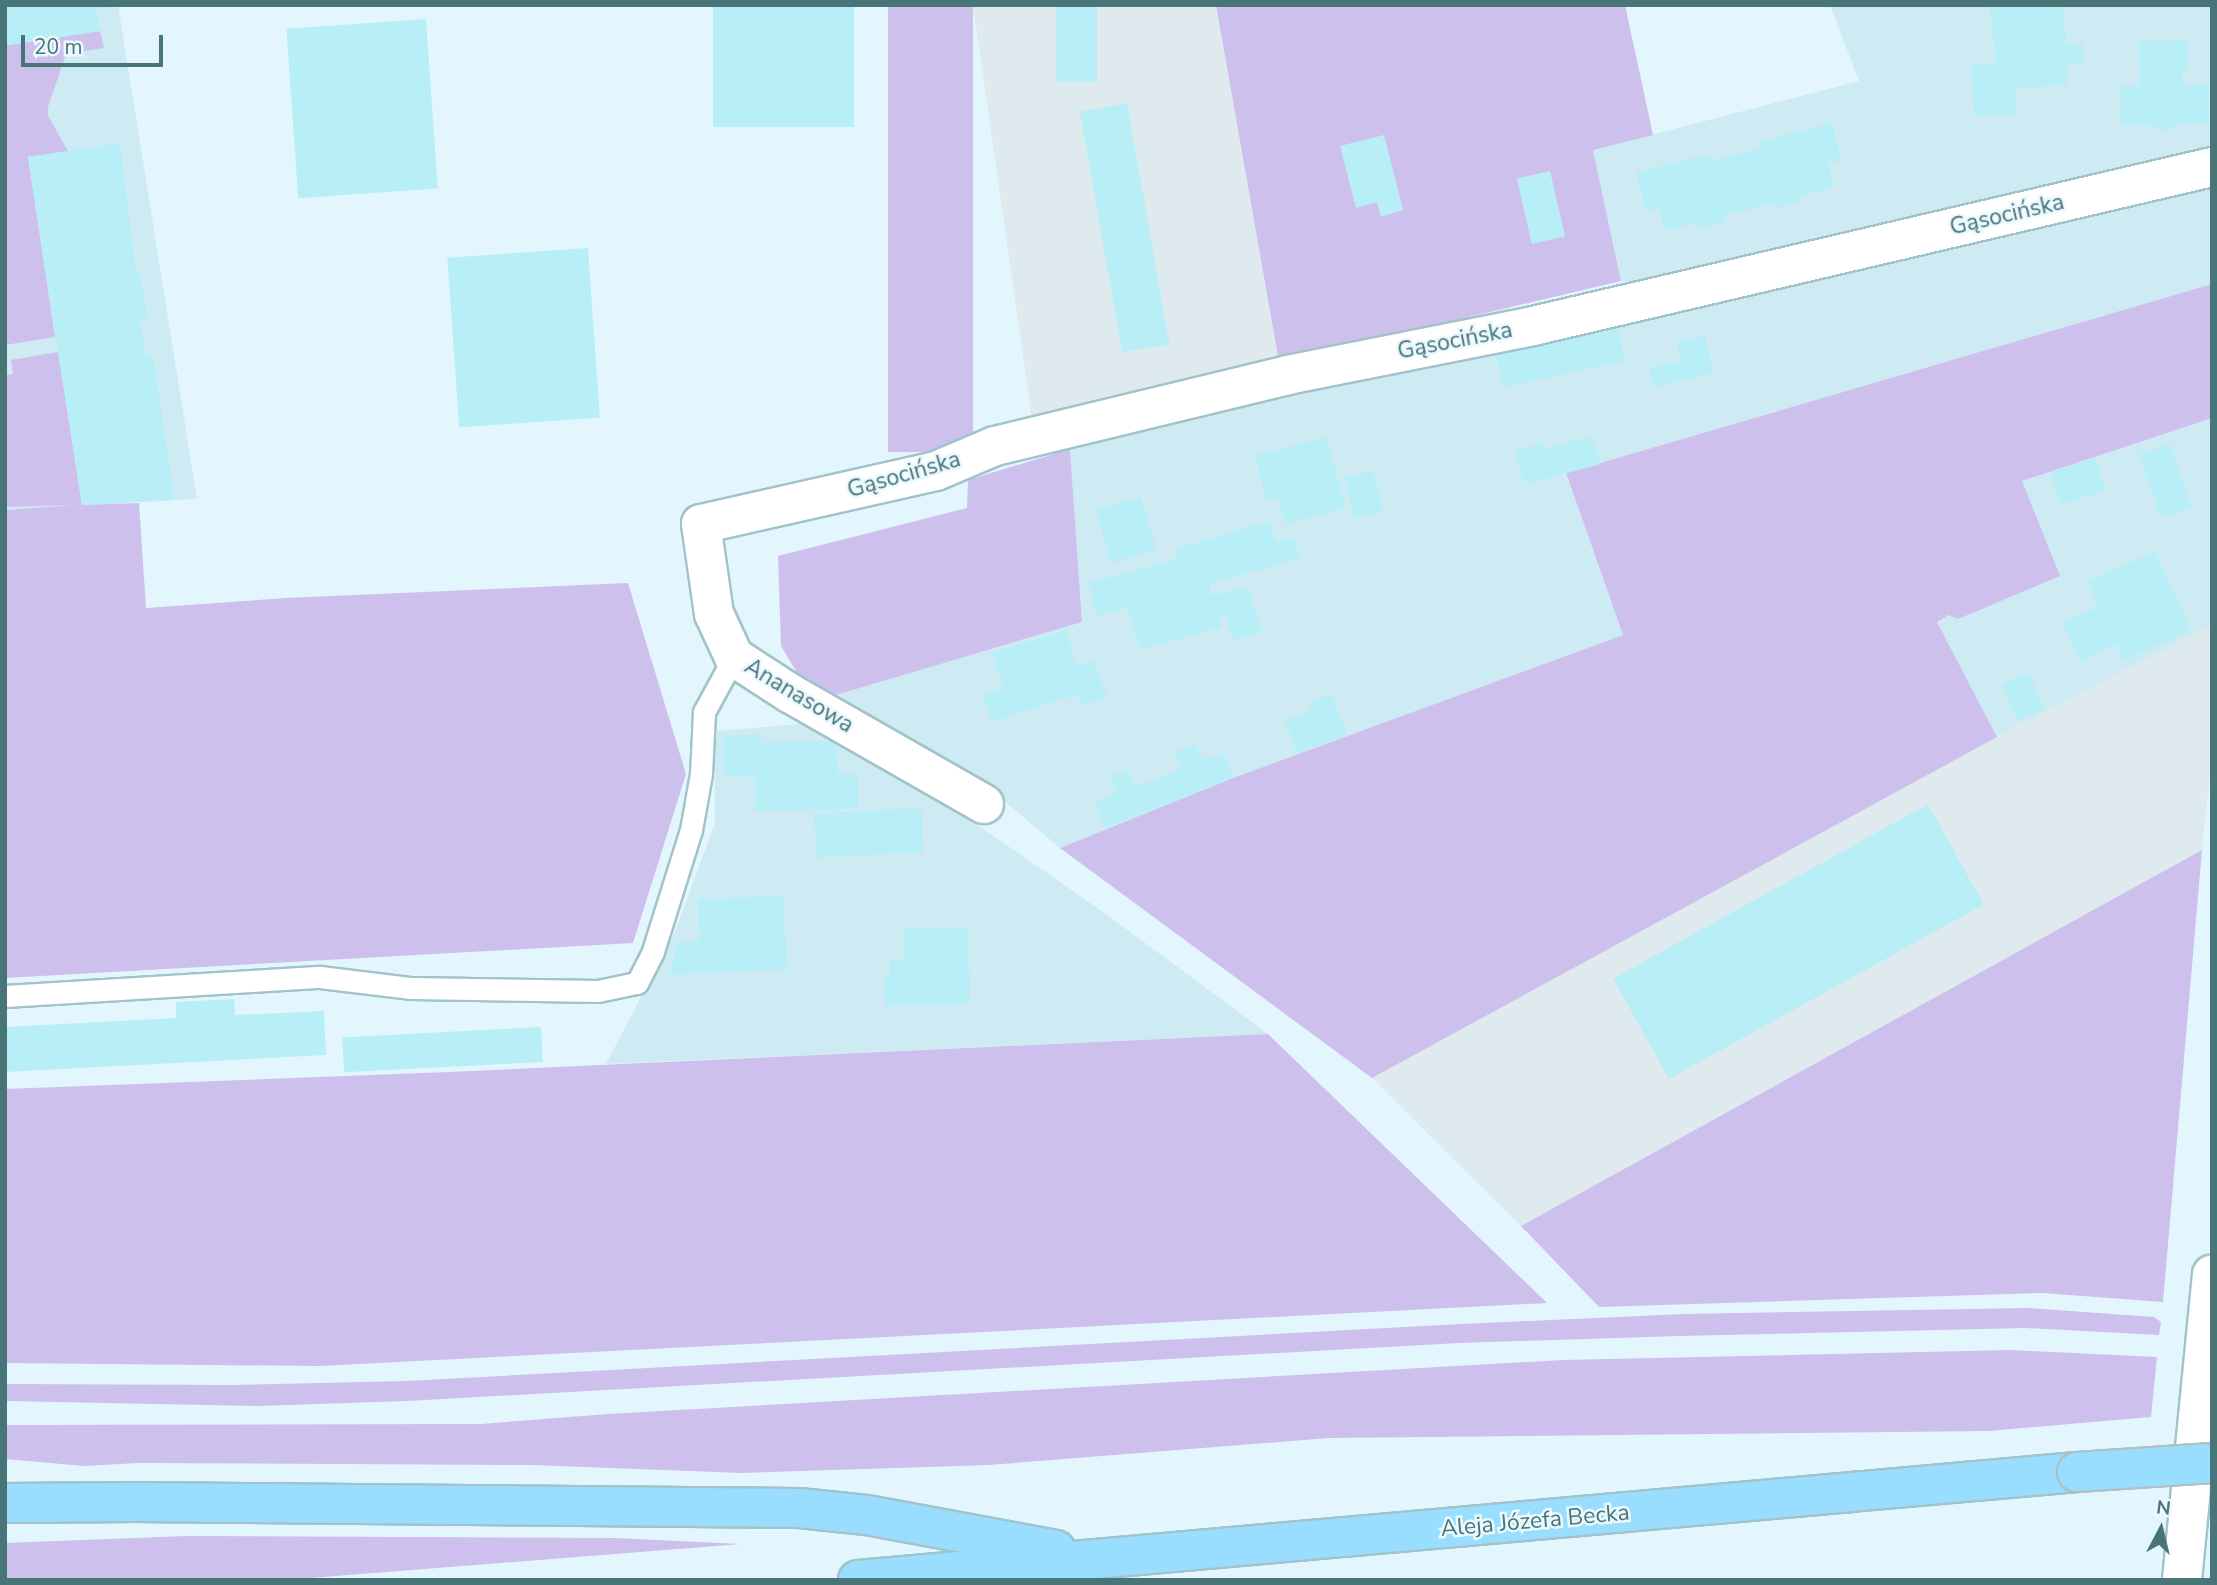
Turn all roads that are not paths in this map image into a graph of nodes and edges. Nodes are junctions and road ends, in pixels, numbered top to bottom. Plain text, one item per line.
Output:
1 (2212, 167) edge
2 (701, 524) joint
3 (734, 657) junction
4 (984, 804) dead end
5 (5, 996) edge
6 (2212, 1274) edge
7 (2212, 1462) edge
8 (5, 1503) edge
9 (1117, 1559) junction
10 (858, 1580) edge
11 (2182, 1580) edge

1 - 2 street, Gąsocińska
2 - 3 street, Ananasowa
3 - 4 street, Ananasowa
3 - 5 lane
6 - 11 street
7 - 9 main road, Aleja Józefa Becka, bridge
8 - 9 main road
9 - 10 main road, Aleja Józefa Becka

